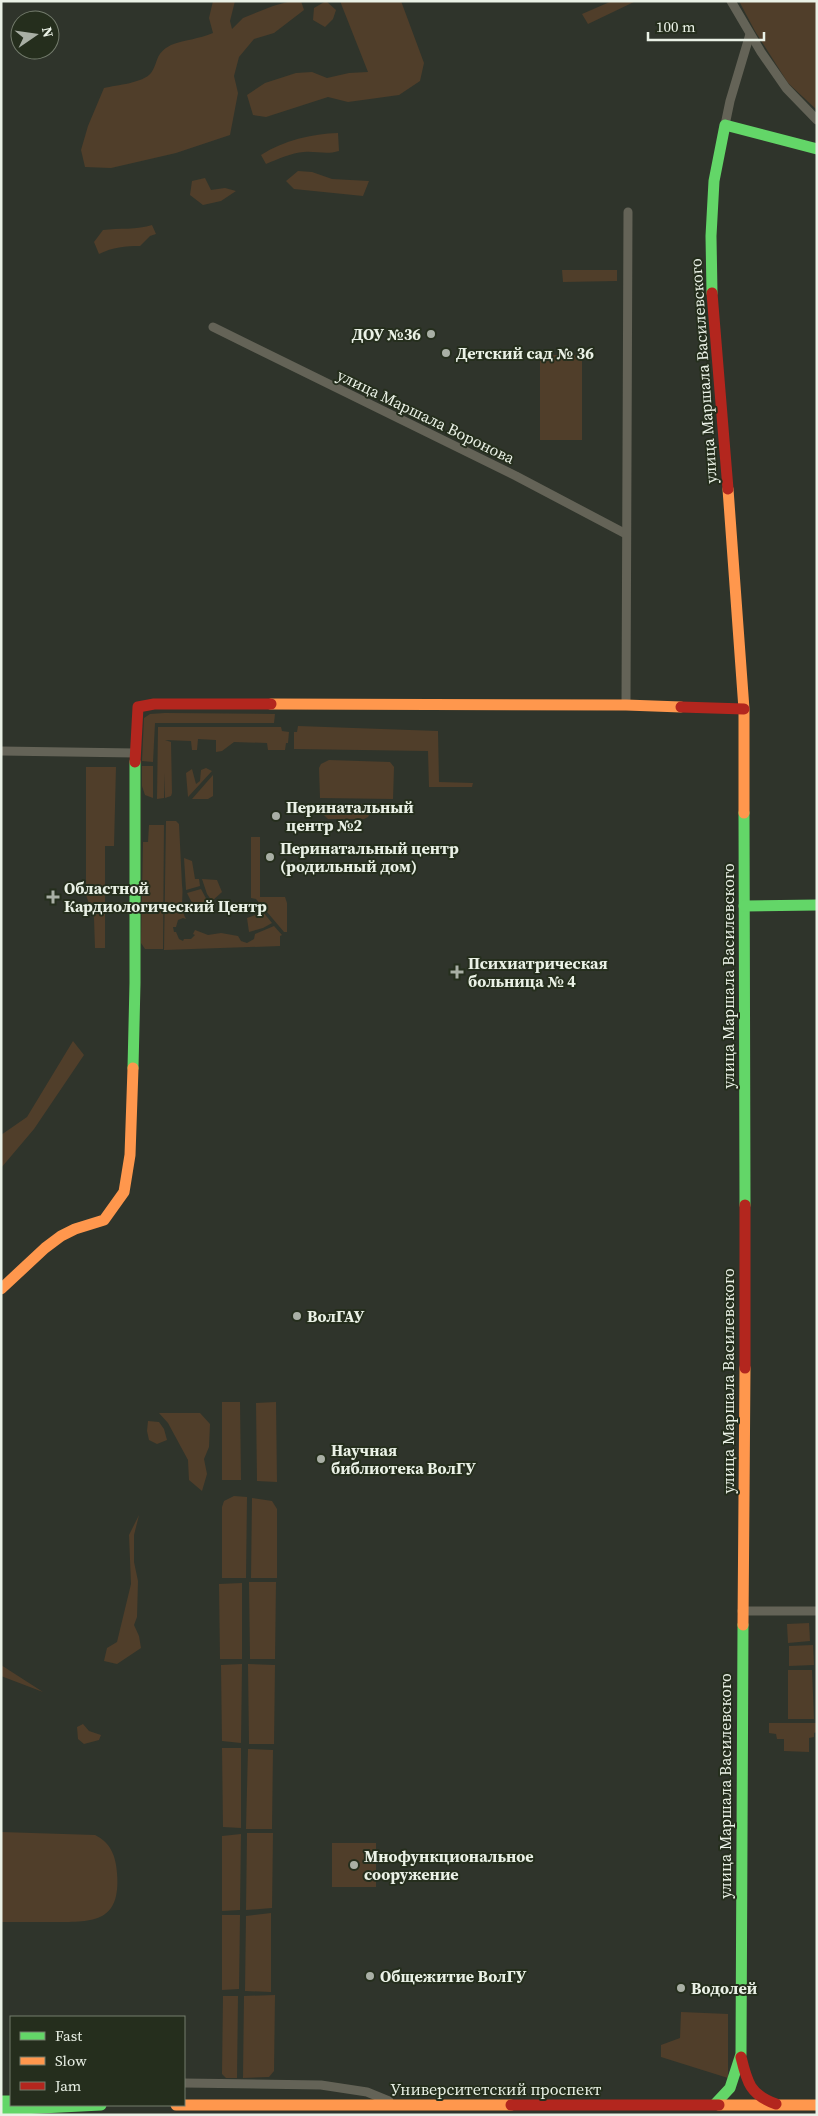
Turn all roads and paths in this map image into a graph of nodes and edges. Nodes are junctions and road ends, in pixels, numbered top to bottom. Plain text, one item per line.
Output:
1 (731, 1) edge
2 (750, 34) junction
3 (817, 120) edge
4 (725, 125) junction
5 (817, 149) edge
6 (628, 212) dead end
7 (213, 327) dead end
8 (626, 534) junction
9 (626, 706) junction
10 (744, 709) junction
11 (1, 751) edge
12 (134, 753) junction
13 (744, 906) junction
14 (817, 906) edge
15 (1, 1289) edge
16 (742, 1611) junction
17 (817, 1611) edge
18 (741, 2054) junction
19 (185, 2083) edge
20 (716, 2104) junction
21 (185, 2105) edge
22 (782, 2105) junction
23 (817, 2105) edge
24 (81, 2106) edge
25 (400, 2106) junction
26 (1, 2110) edge

1 - 2 street
2 - 3 street
2 - 4 street, улица Маршала Василевского
4 - 5 main road
4 - 10 main road, улица Маршала Василевского
6 - 8 street
7 - 8 street, улица Маршала Воронова
8 - 9 street
9 - 10 main road
9 - 12 main road
10 - 13 main road, улица Маршала Василевского
11 - 12 street
12 - 15 main road
13 - 14 main road
13 - 16 main road, улица Маршала Василевского
16 - 17 street
16 - 18 main road, улица Маршала Василевского
18 - 20 main road, улица Маршала Василевского
18 - 22 main road, улица Маршала Василевского
19 - 25 street
20 - 22 main road, Университетский проспект
20 - 25 main road, Университетский проспект
21 - 25 main road, Университетский проспект
22 - 23 main road, Университетский проспект
24 - 26 main road

